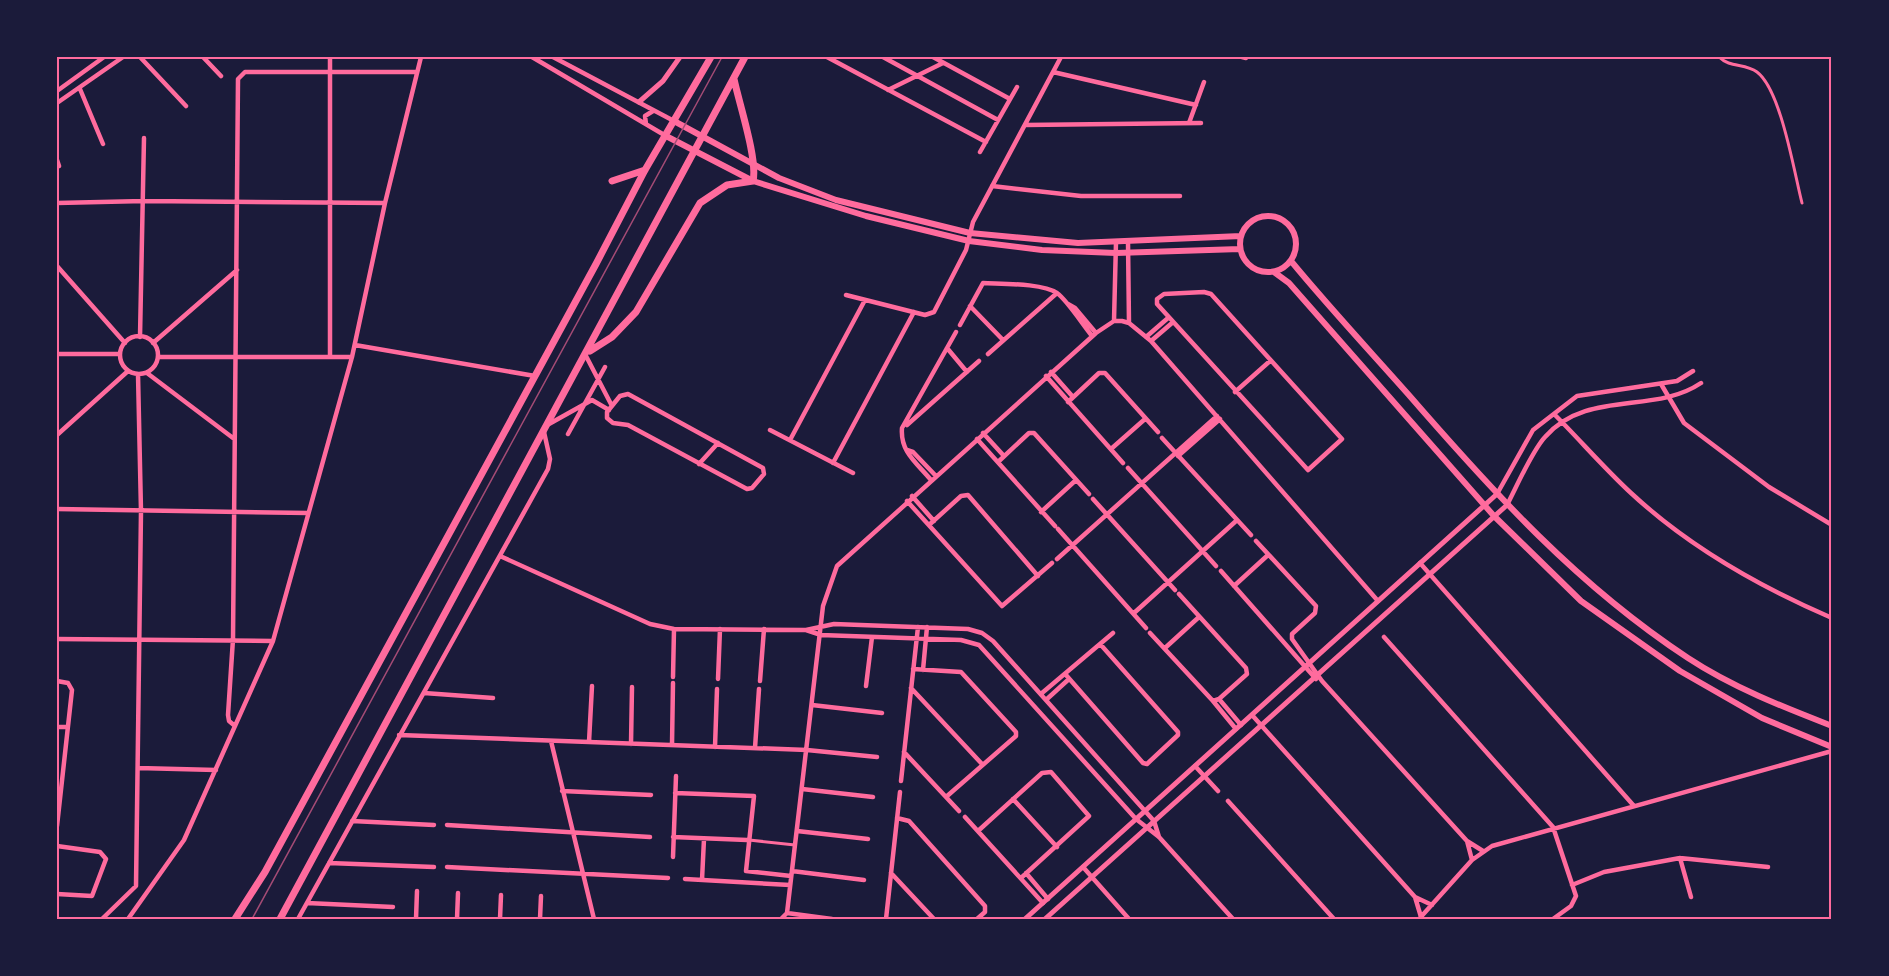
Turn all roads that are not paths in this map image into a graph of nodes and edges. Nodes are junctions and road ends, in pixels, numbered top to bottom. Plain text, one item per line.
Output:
1 (104, 57) edge
2 (123, 57) edge
3 (140, 57) edge
4 (203, 57) edge
5 (330, 57) edge
6 (421, 57) edge
7 (532, 57) edge
8 (553, 57) edge
9 (680, 57) edge
10 (711, 57) edge
11 (746, 57) edge
12 (827, 57) edge
13 (883, 57) edge
14 (933, 57) edge
15 (1061, 57) edge
16 (1719, 57) edge
17 (943, 63) junction
18 (330, 72) junction
19 (417, 72) junction
20 (1053, 72) junction
21 (917, 75) junction
22 (221, 76) dead end
23 (734, 79) junction
24 (1204, 82) dead end
25 (1017, 87) dead end
26 (80, 88) junction
27 (888, 90) junction
28 (57, 91) edge
29 (1010, 99) junction
30 (639, 102) junction
31 (57, 104) edge
32 (1196, 105) junction
33 (186, 106) dead end
34 (656, 111) junction
35 (998, 120) junction
36 (674, 121) junction
37 (1189, 123) junction
38 (1201, 123) dead end
39 (647, 125) junction
40 (1025, 125) junction
41 (666, 136) junction
42 (704, 137) junction
43 (144, 138) dead end
44 (986, 142) junction
45 (103, 144) dead end
46 (696, 152) junction
47 (980, 152) dead end
48 (756, 164) junction
49 (645, 170) junction
50 (612, 181) dead end
51 (753, 181) junction
52 (992, 186) junction
53 (1180, 196) dead end
54 (144, 201) junction
55 (238, 201) junction
56 (331, 202) junction
57 (57, 203) edge
58 (385, 203) junction
59 (1802, 204) dead end
60 (970, 233) junction
61 (1241, 236) junction
62 (969, 242) junction
63 (1116, 242) junction
64 (1128, 242) junction
65 (1240, 249) junction
66 (1128, 252) junction
67 (1116, 253) junction
68 (1291, 261) junction
69 (57, 266) edge
70 (237, 270) junction
71 (1274, 272) junction
72 (1057, 293) junction
73 (846, 295) dead end
74 (865, 300) junction
75 (970, 306) junction
76 (914, 312) junction
77 (1114, 321) junction
78 (1170, 321) junction
79 (1129, 323) junction
80 (960, 325) dead end
81 (956, 332) dead end
82 (1094, 335) junction
83 (140, 337) junction
84 (1148, 339) junction
85 (1003, 340) junction
86 (125, 343) junction
87 (153, 343) junction
88 (355, 345) junction
89 (946, 348) junction
90 (57, 354) edge
91 (120, 354) junction
92 (988, 354) dead end
93 (587, 355) junction
94 (235, 356) junction
95 (158, 357) junction
96 (330, 357) junction
97 (352, 357) junction
98 (979, 361) dead end
99 (1270, 361) junction
100 (606, 367) dead end
101 (128, 371) junction
102 (968, 372) junction
103 (1694, 372) dead end
104 (147, 373) junction
105 (138, 374) junction
106 (1048, 374) junction
107 (535, 376) junction
108 (598, 381) junction
109 (1701, 383) dead end
110 (1661, 384) junction
111 (1235, 392) junction
112 (1668, 397) junction
113 (1073, 398) junction
114 (1068, 402) junction
115 (585, 404) junction
116 (610, 408) junction
117 (1554, 414) junction
118 (1218, 418) junction
119 (1145, 419) junction
120 (1563, 423) junction
121 (549, 424) junction
122 (902, 428) junction
123 (770, 430) dead end
124 (544, 432) junction
125 (1158, 432) dead end
126 (983, 433) junction
127 (568, 434) dead end
128 (57, 435) edge
129 (233, 438) junction
130 (1162, 438) dead end
131 (978, 439) junction
132 (790, 440) junction
133 (718, 443) junction
134 (1111, 449) junction
135 (907, 450) junction
136 (1177, 454) junction
137 (1004, 456) junction
138 (998, 462) junction
139 (833, 463) junction
140 (1123, 463) dead end
141 (699, 464) junction
142 (1128, 468) dead end
143 (853, 473) dead end
144 (936, 476) junction
145 (931, 480) junction
146 (1076, 480) junction
147 (1141, 483) junction
148 (1497, 494) junction
149 (912, 496) junction
150 (908, 501) junction
151 (1484, 505) junction
152 (1507, 505) junction
153 (57, 509) edge
154 (141, 511) junction
155 (234, 512) junction
156 (1041, 512) junction
157 (308, 513) junction
158 (1107, 514) junction
159 (1494, 516) junction
160 (1236, 520) junction
161 (934, 521) junction
162 (929, 525) junction
163 (1832, 525) edge
164 (1251, 536) dead end
165 (1256, 541) dead end
166 (1072, 545) junction
167 (1203, 551) junction
168 (1268, 555) junction
169 (500, 556) junction
170 (1057, 559) dead end
171 (1052, 563) dead end
172 (1420, 564) junction
173 (1216, 566) dead end
174 (1221, 571) dead end
175 (1429, 574) junction
176 (1038, 576) junction
177 (1168, 582) junction
178 (1234, 586) junction
179 (1377, 601) junction
180 (1134, 613) junction
181 (1199, 617) junction
182 (1832, 618) edge
183 (822, 625) junction
184 (918, 627) junction
185 (927, 627) junction
186 (674, 629) junction
187 (720, 629) junction
188 (764, 629) junction
189 (806, 630) junction
190 (1113, 633) dead end
191 (821, 635) junction
192 (872, 637) junction
193 (1384, 637) dead end
194 (57, 639) edge
195 (139, 639) junction
196 (233, 639) junction
197 (917, 639) junction
198 (926, 639) junction
199 (273, 641) junction
200 (1101, 645) junction
201 (1165, 648) junction
202 (1308, 664) junction
203 (913, 669) junction
204 (923, 670) junction
205 (1316, 676) junction
206 (1068, 677) junction
207 (718, 679) dead end
208 (57, 681) edge
209 (760, 681) dead end
210 (592, 686) dead end
211 (866, 686) dead end
212 (632, 687) dead end
213 (911, 688) junction
214 (717, 689) dead end
215 (759, 689) dead end
216 (424, 693) junction
217 (1042, 693) junction
218 (493, 698) dead end
219 (1047, 699) junction
220 (1215, 701) junction
221 (812, 705) junction
222 (882, 713) dead end
223 (1252, 715) junction
224 (1261, 725) junction
225 (57, 726) edge
226 (235, 726) junction
227 (1832, 726) edge
228 (67, 727) junction
229 (1238, 727) junction
230 (399, 735) junction
231 (551, 741) junction
232 (589, 742) junction
233 (631, 744) junction
234 (672, 745) junction
235 (715, 747) junction
236 (755, 748) junction
237 (1832, 749) edge
238 (807, 750) junction
239 (904, 752) junction
240 (878, 757) dead end
241 (982, 764) junction
242 (1195, 766) junction
243 (138, 768) junction
244 (216, 770) junction
245 (676, 776) dead end
246 (1204, 776) junction
247 (901, 782) dead end
248 (802, 789) junction
249 (562, 791) junction
250 (1218, 791) dead end
251 (900, 792) dead end
252 (675, 794) junction
253 (651, 795) dead end
254 (873, 797) dead end
255 (946, 797) junction
256 (1013, 799) junction
257 (1228, 801) dead end
258 (1634, 806) junction
259 (959, 811) dead end
260 (1145, 811) junction
261 (965, 817) dead end
262 (897, 818) junction
263 (1136, 819) junction
264 (352, 821) junction
265 (1154, 821) junction
266 (434, 825) dead end
267 (447, 825) dead end
268 (57, 826) edge
269 (1553, 827) junction
270 (1146, 829) junction
271 (797, 831) junction
272 (978, 831) junction
273 (572, 834) junction
274 (650, 837) dead end
275 (673, 837) junction
276 (1159, 837) junction
277 (704, 838) junction
278 (868, 839) dead end
279 (747, 840) junction
280 (1467, 841) junction
281 (795, 845) junction
282 (57, 846) edge
283 (1057, 847) junction
284 (1483, 851) junction
285 (673, 857) dead end
286 (1680, 858) junction
287 (1472, 860) junction
288 (329, 863) junction
289 (434, 867) dead end
290 (447, 867) dead end
291 (1083, 867) junction
292 (1768, 867) dead end
293 (891, 873) junction
294 (582, 874) junction
295 (791, 874) junction
296 (1024, 876) junction
297 (1092, 876) junction
298 (668, 878) dead end
299 (685, 879) dead end
300 (702, 880) junction
301 (864, 880) dead end
302 (790, 885) junction
303 (1572, 885) junction
304 (417, 891) dead end
305 (458, 893) dead end
306 (57, 894) edge
307 (501, 895) dead end
308 (541, 896) dead end
309 (1415, 897) junction
310 (1691, 897) dead end
311 (1046, 901) junction
312 (307, 903) junction
313 (1432, 906) junction
314 (393, 907) dead end
315 (787, 914) junction
316 (1027, 918) edge
317 (1420, 918) edge
318 (102, 919) edge
319 (128, 919) edge
320 (235, 919) edge
321 (280, 919) edge
322 (298, 919) edge
323 (416, 919) edge
324 (457, 919) edge
325 (500, 919) edge
326 (540, 919) edge
327 (594, 919) edge
328 (781, 919) edge
329 (832, 919) edge
330 (886, 919) edge
331 (934, 919) edge
332 (977, 919) edge
333 (1045, 919) edge
334 (1130, 919) edge
335 (1233, 919) edge
336 (1334, 919) edge
337 (1553, 919) edge

1 - 28 street
2 - 26 street
3 - 33 street
4 - 22 street
5 - 18 street
6 - 19 street
7 - 39 street
8 - 30 street
9 - 30 street
10 - 36 main road
11 - 23 main road
12 - 27 street
13 - 21 street
14 - 17 street
15 - 20 street
16 - 59 street
17 - 21 street
17 - 29 street
18 - 19 street
18 - 55 street
18 - 56 street
19 - 58 street
20 - 32 street
20 - 40 street
21 - 27 street
21 - 35 street
23 - 42 main road
23 - 48 main road
24 - 32 street
25 - 29 street
26 - 31 street
26 - 45 street
27 - 44 street
29 - 35 street
30 - 34 street
32 - 37 street
34 - 36 street
34 - 39 street
35 - 44 street
36 - 41 main road
36 - 42 main road
37 - 38 street
37 - 40 street
39 - 41 street
40 - 52 street
41 - 46 main road
41 - 49 main road
42 - 46 main road
42 - 48 main road
43 - 54 street
44 - 47 street
46 - 51 main road
46 - 93 main road
48 - 51 main road
48 - 60 main road
49 - 50 main road
49 - 107 main road
51 - 62 main road
51 - 93 main road
52 - 53 street
52 - 60 street
54 - 55 street
54 - 57 street
54 - 83 street
55 - 56 street
55 - 70 street
56 - 58 street
56 - 96 street
58 - 88 street
60 - 62 street
60 - 63 main road
61 - 64 main road
61 - 65 main road
61 - 68 main road
62 - 67 main road
62 - 76 street
63 - 64 main road
63 - 67 street
64 - 66 street
65 - 66 main road
65 - 71 main road
66 - 67 main road
66 - 79 street
67 - 77 street
68 - 71 main road
68 - 148 main road
69 - 86 street
70 - 87 street
70 - 94 street
71 - 151 main road
72 - 75 street
72 - 82 street
72 - 85 street
73 - 74 street
74 - 76 street
74 - 132 street
75 - 80 street
75 - 85 street
76 - 139 street
77 - 79 street
77 - 82 street
78 - 84 street
78 - 99 street
78 - 111 street
79 - 84 street
81 - 89 street
82 - 106 street
83 - 86 street
83 - 87 street
84 - 118 street
85 - 92 street
86 - 91 street
87 - 95 street
88 - 97 street
88 - 107 street
89 - 102 street
89 - 122 street
90 - 91 street
91 - 101 street
93 - 108 street
93 - 121 main road
94 - 95 street
94 - 96 street
94 - 129 street
95 - 104 street
96 - 97 street
97 - 157 street
98 - 102 street
99 - 111 street
99 - 111 street
100 - 108 street
101 - 105 street
101 - 128 street
102 - 122 street
103 - 110 street
104 - 105 street
104 - 129 street
105 - 154 street
106 - 113 street
106 - 114 street
106 - 126 street
107 - 320 main road
108 - 115 street
108 - 116 street
109 - 112 street
110 - 112 street
110 - 117 street
112 - 120 street
112 - 163 street
113 - 114 street
113 - 119 street
114 - 134 street
115 - 116 street
115 - 121 street
115 - 127 street
116 - 133 street
116 - 141 street
117 - 120 street
117 - 148 street
118 - 136 street
118 - 179 street
119 - 125 street
119 - 134 street
120 - 152 street
120 - 182 street
121 - 124 main road
122 - 135 street
123 - 132 street
124 - 169 street
124 - 321 main road
126 - 131 street
126 - 137 street
129 - 155 street
130 - 136 street
131 - 138 street
131 - 144 street
132 - 139 street
133 - 141 street
133 - 141 street
134 - 140 street
135 - 144 street
135 - 145 street
136 - 147 street
136 - 160 street
137 - 138 street
137 - 146 street
138 - 156 street
139 - 143 street
142 - 147 street
144 - 145 street
145 - 149 street
146 - 156 street
146 - 158 street
147 - 158 street
147 - 167 street
148 - 151 street
148 - 152 main road
149 - 150 street
149 - 161 street
150 - 162 street
150 - 183 street
151 - 159 main road
151 - 172 street
152 - 159 street
152 - 227 main road
153 - 154 street
154 - 155 street
154 - 195 street
155 - 157 street
155 - 196 street
156 - 166 street
157 - 199 street
158 - 166 street
158 - 177 street
159 - 175 street
159 - 237 main road
160 - 164 street
160 - 167 street
161 - 162 street
161 - 176 street
162 - 176 street
165 - 168 street
166 - 170 street
166 - 180 street
167 - 173 street
167 - 177 street
168 - 178 street
168 - 202 street
169 - 186 street
169 - 216 street
171 - 176 street
172 - 175 street
172 - 179 street
174 - 178 street
175 - 205 street
175 - 258 street
177 - 180 street
177 - 181 street
178 - 202 street
179 - 202 street
180 - 201 street
181 - 201 street
181 - 220 street
183 - 184 street
183 - 189 street
183 - 191 street
184 - 185 street
184 - 197 street
185 - 198 street
185 - 217 street
186 - 187 street
186 - 234 street
187 - 188 street
187 - 207 street
188 - 189 street
188 - 209 street
189 - 191 street
190 - 200 street
191 - 192 street
191 - 221 street
192 - 197 street
192 - 211 street
193 - 269 street
194 - 195 street
195 - 196 street
195 - 243 street
196 - 199 street
196 - 226 street
197 - 198 street
197 - 203 street
198 - 204 street
198 - 263 street
199 - 226 street
200 - 206 street
200 - 206 street
201 - 220 street
202 - 205 street
202 - 223 street
203 - 204 street
203 - 213 street
204 - 241 street
205 - 224 street
205 - 280 street
206 - 217 street
206 - 219 street
208 - 228 street
210 - 232 street
212 - 233 street
213 - 239 street
213 - 241 street
214 - 235 street
215 - 236 street
216 - 218 street
216 - 230 street
217 - 219 street
219 - 260 street
220 - 229 street
221 - 222 street
221 - 238 street
223 - 224 street
223 - 229 street
224 - 246 street
224 - 309 street
225 - 228 street
226 - 244 street
228 - 268 street
229 - 242 street
230 - 231 street
230 - 264 street
231 - 232 street
231 - 249 street
232 - 233 street
233 - 234 street
234 - 235 street
235 - 236 street
236 - 238 street
237 - 258 street
238 - 240 street
238 - 248 street
239 - 247 street
239 - 255 street
241 - 255 street
242 - 246 street
242 - 260 street
243 - 244 street
243 - 318 street
244 - 319 street
245 - 252 street
246 - 250 street
246 - 265 street
248 - 254 street
248 - 271 street
249 - 253 street
249 - 273 street
251 - 262 street
252 - 275 street
252 - 279 street
255 - 259 street
256 - 272 street
256 - 283 street
256 - 283 street
257 - 336 street
258 - 269 street
260 - 263 street
260 - 265 street
261 - 272 street
262 - 293 street
262 - 332 street
263 - 270 street
263 - 291 street
264 - 266 street
264 - 288 street
265 - 270 street
265 - 276 street
267 - 273 street
269 - 284 street
269 - 303 street
270 - 276 street
270 - 297 street
271 - 278 street
271 - 281 street
272 - 296 street
273 - 274 street
273 - 294 street
275 - 277 street
275 - 285 street
276 - 335 street
277 - 279 street
277 - 300 street
279 - 281 street
279 - 295 street
280 - 284 street
280 - 287 street
281 - 295 street
282 - 306 street
283 - 296 street
284 - 287 street
286 - 292 street
286 - 303 street
286 - 310 street
287 - 313 street
288 - 289 street
288 - 312 street
290 - 294 street
291 - 297 street
291 - 311 street
293 - 330 street
293 - 331 street
294 - 298 street
294 - 327 street
295 - 301 street
295 - 302 street
296 - 311 street
297 - 333 street
297 - 334 street
299 - 300 street
300 - 302 street
302 - 315 street
303 - 337 street
304 - 323 street
305 - 324 street
307 - 325 street
308 - 326 street
309 - 313 street
309 - 317 street
311 - 316 street
312 - 314 street
312 - 322 street
313 - 317 street
315 - 328 street
315 - 329 street

